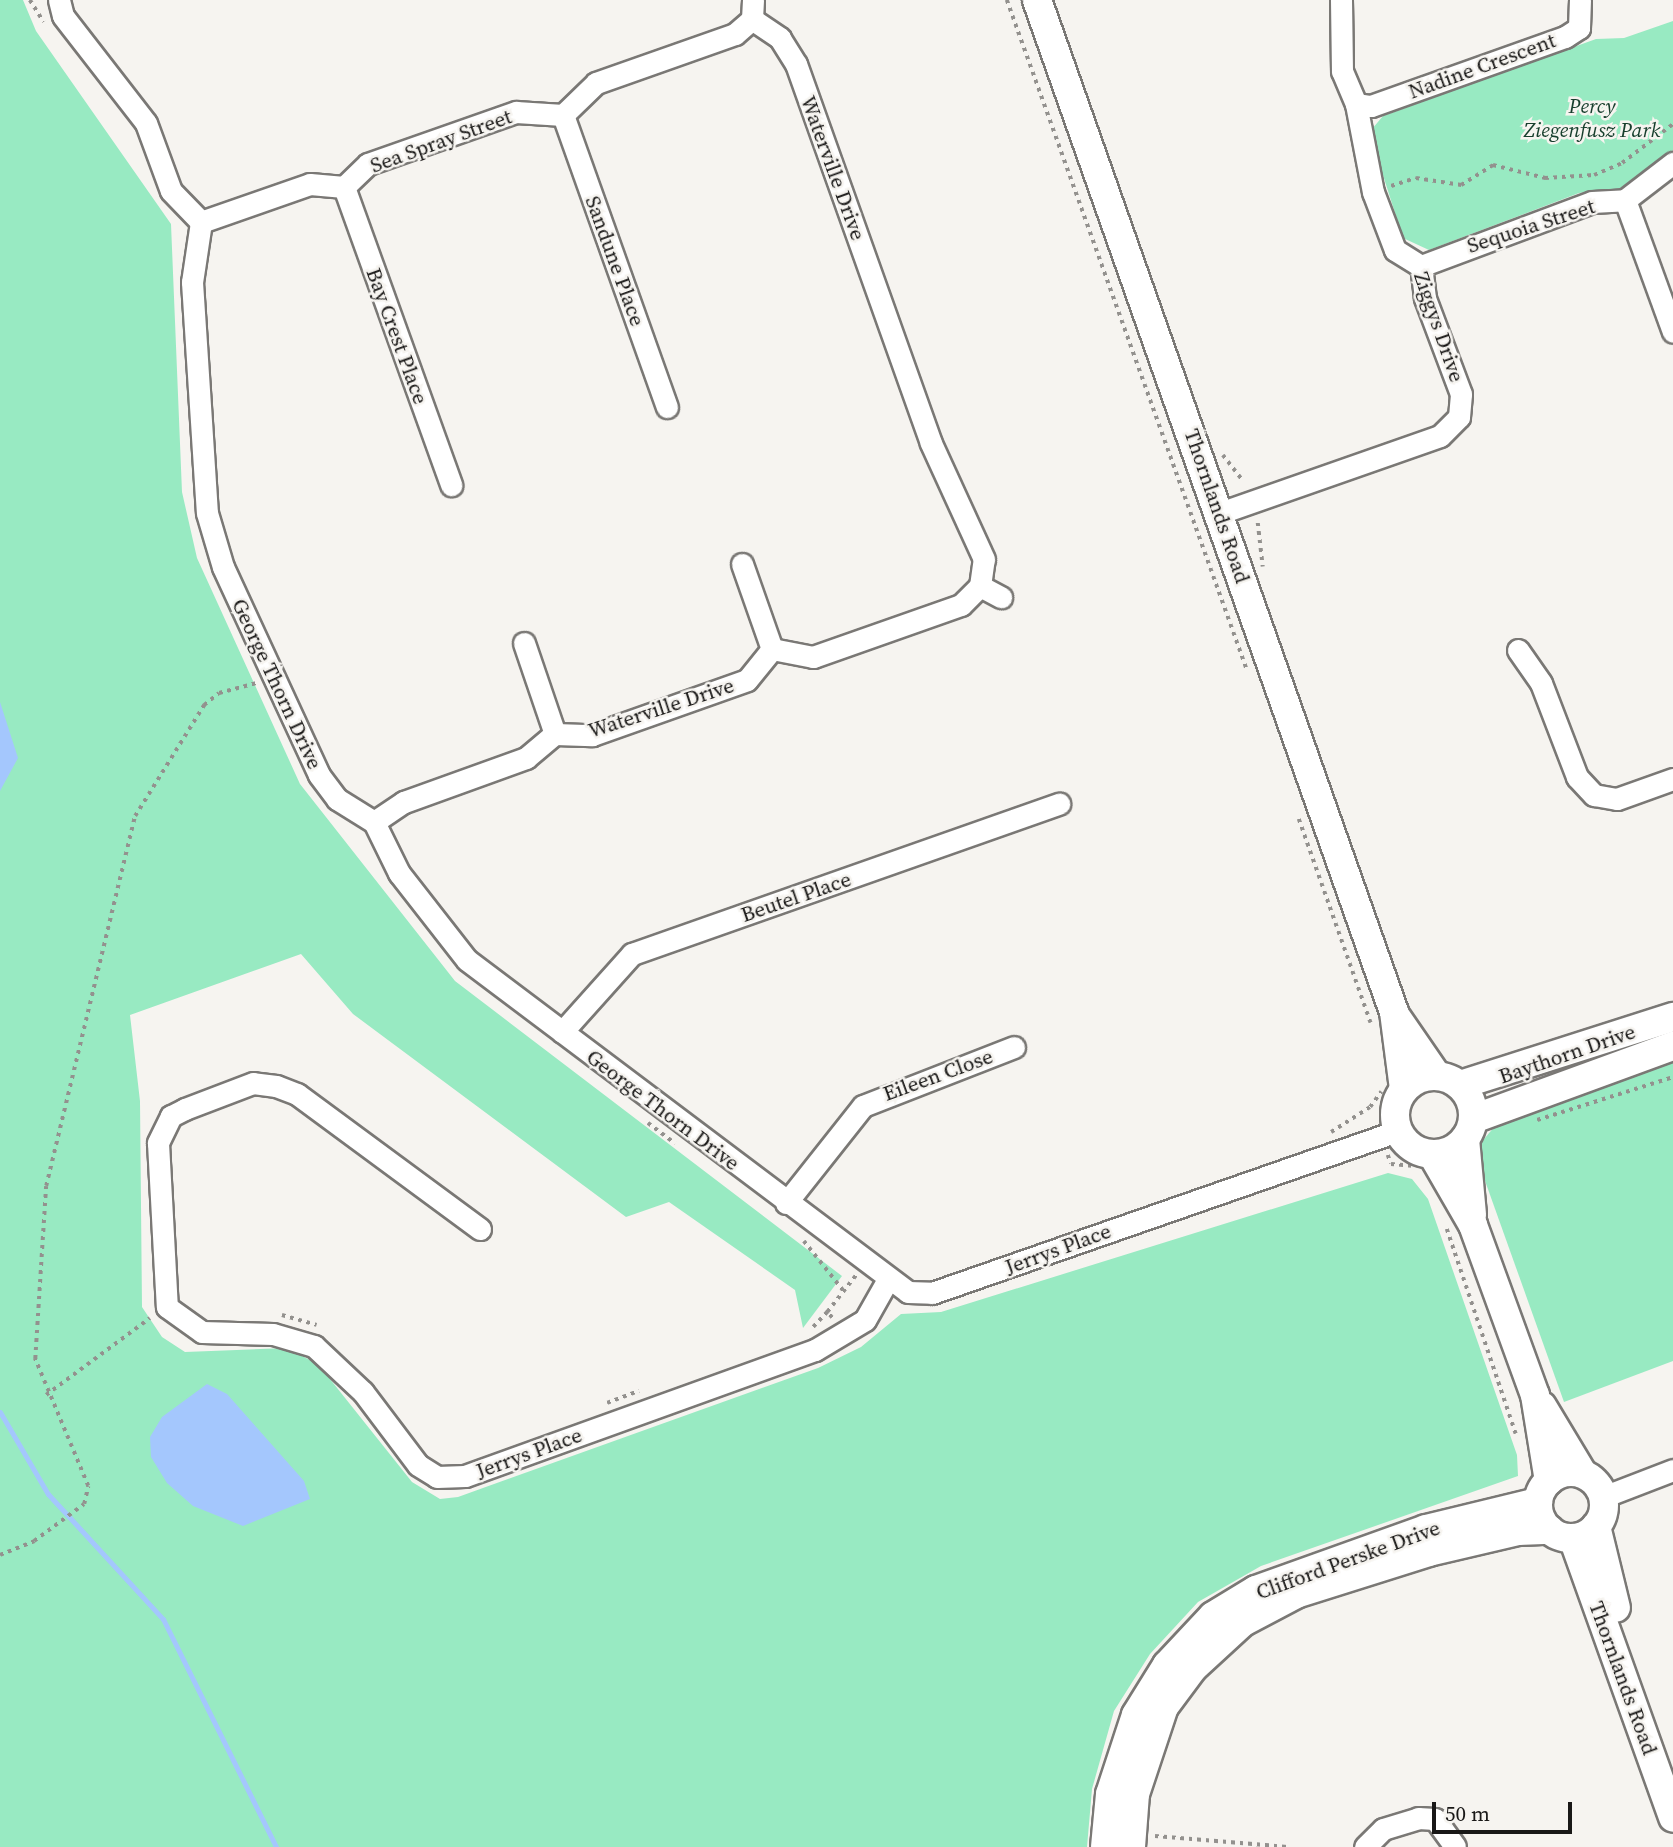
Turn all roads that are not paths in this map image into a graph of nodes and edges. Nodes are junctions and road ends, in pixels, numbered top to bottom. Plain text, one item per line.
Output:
1 (59, 0) edge
2 (1037, 0) edge
3 (1340, 0) edge
4 (1580, 0) edge
5 (752, 9) edge
6 (1356, 104) junction
7 (563, 116) junction
8 (1673, 163) edge
9 (344, 187) junction
10 (1625, 200) junction
11 (201, 222) junction
12 (1421, 266) junction
13 (1673, 332) edge
14 (667, 407) dead end
15 (451, 485) dead end
16 (1220, 513) junction
17 (742, 564) dead end
18 (980, 586) junction
19 (1002, 597) dead end
20 (524, 643) dead end
21 (772, 649) junction
22 (1518, 650) dead end
23 (555, 734) junction
24 (1673, 779) edge
25 (1059, 804) dead end
26 (374, 822) junction
27 (1673, 1017) edge
28 (1384, 1022) junction
29 (562, 1032) junction
30 (1673, 1045) edge
31 (1014, 1047) dead end
32 (1449, 1080) junction
33 (1394, 1087) junction
34 (1469, 1129) junction
35 (1390, 1134) junction
36 (1425, 1162) junction
37 (786, 1203) junction
38 (1472, 1225) junction
39 (480, 1229) dead end
40 (887, 1281) junction
41 (1535, 1395) junction
42 (1673, 1470) edge
43 (1583, 1474) junction
44 (1543, 1491) junction
45 (1603, 1497) junction
46 (1573, 1531) junction
47 (1673, 1769) edge
48 (1673, 1818) edge
49 (1132, 1840) edge
50 (1105, 1847) edge
51 (1365, 1847) edge
52 (1455, 1847) edge

1 - 11 street
2 - 16 street, Thornlands Road
3 - 6 street, Ziggys Drive
4 - 6 street, Nadine Crescent
5 - 7 street
5 - 18 street, Waterville Drive
6 - 12 street, Ziggys Drive
7 - 9 street, Sea Spray Street
7 - 14 street, Sandune Place
8 - 10 street, Sequoia Street
9 - 11 street
9 - 15 street, Bay Crest Place
10 - 12 street, Sequoia Street
10 - 13 street
11 - 26 street, George Thorn Drive
12 - 16 street, Ziggys Drive
16 - 28 street, Thornlands Road
17 - 21 street
18 - 19 street
18 - 21 street
20 - 23 street
21 - 23 street, Waterville Drive
22 - 24 street
23 - 26 street
25 - 29 street, Beutel Place
26 - 29 street, George Thorn Drive
27 - 32 street, Baythorn Drive
28 - 32 street, Thornlands Road
28 - 33 street, Thornlands Road
29 - 37 street, George Thorn Drive
30 - 34 street, Baythorn Drive
31 - 37 street, Eileen Close
32 - 33 street
32 - 34 street, Thornlands Road
33 - 35 street, Thornlands Road
34 - 36 street
34 - 38 street, Thornlands Road
35 - 36 street, Thornlands Road
35 - 40 street, Jerrys Place
36 - 38 street, Thornlands Road
37 - 40 street, George Thorn Drive
38 - 41 street, Thornlands Road
39 - 40 street, Jerrys Place
41 - 43 street, Thornlands Road
41 - 44 street, Thornlands Road
42 - 45 street
43 - 44 street, Clifford Perske Drive
43 - 45 street, Thornlands Road
44 - 46 street, Thornlands Road
44 - 50 street, Clifford Perske Drive
45 - 46 street
46 - 47 street, Thornlands Road
46 - 48 street, Thornlands Road
46 - 49 street, Clifford Perske Drive
51 - 52 street

